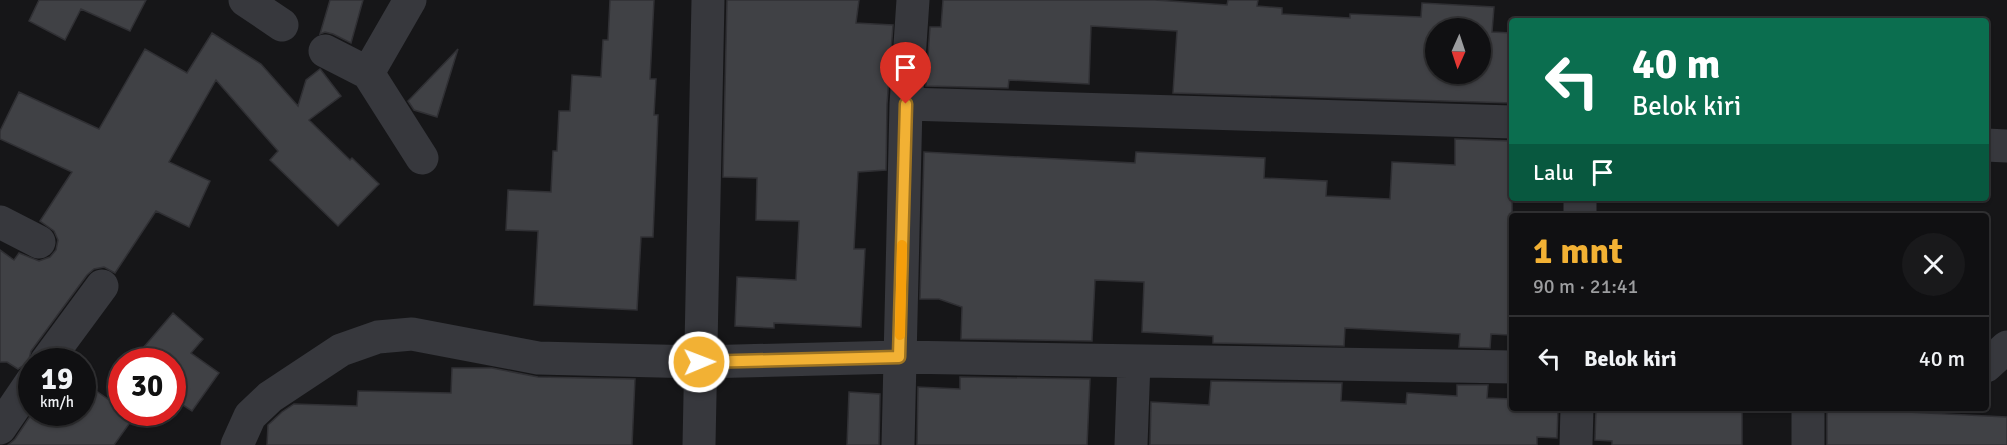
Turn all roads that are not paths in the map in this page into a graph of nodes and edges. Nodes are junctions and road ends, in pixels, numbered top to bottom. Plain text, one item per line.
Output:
1 (245, 0) edge
2 (410, 0) edge
3 (708, 0) edge
4 (913, 0) edge
5 (282, 25) dead end
6 (325, 51) dead end
7 (368, 73) junction
8 (906, 104) junction
9 (1509, 122) edge
10 (1989, 145) edge
11 (2007, 146) edge
12 (422, 158) dead end
13 (0, 222) edge
14 (39, 242) dead end
15 (102, 286) dead end
16 (2007, 347) edge
17 (56, 348) edge
18 (899, 357) junction
19 (699, 362) junction
20 (1134, 362) junction
21 (1989, 363) edge
22 (1509, 367) edge
23 (18, 402) edge
24 (1577, 411) edge
25 (1808, 411) edge
26 (0, 428) edge
27 (237, 445) edge
28 (699, 445) edge
29 (898, 445) edge
30 (1131, 445) edge
31 (1576, 445) edge
32 (1808, 445) edge

1 - 5 street
2 - 7 street
3 - 19 street
4 - 8 street
6 - 7 street
7 - 12 street
8 - 9 street
8 - 18 street
10 - 11 street
13 - 14 street
15 - 17 street
16 - 21 street
18 - 19 street
18 - 20 street
18 - 29 street
19 - 27 street
19 - 28 street
20 - 22 street
20 - 30 street
23 - 26 street
24 - 31 street
25 - 32 street

